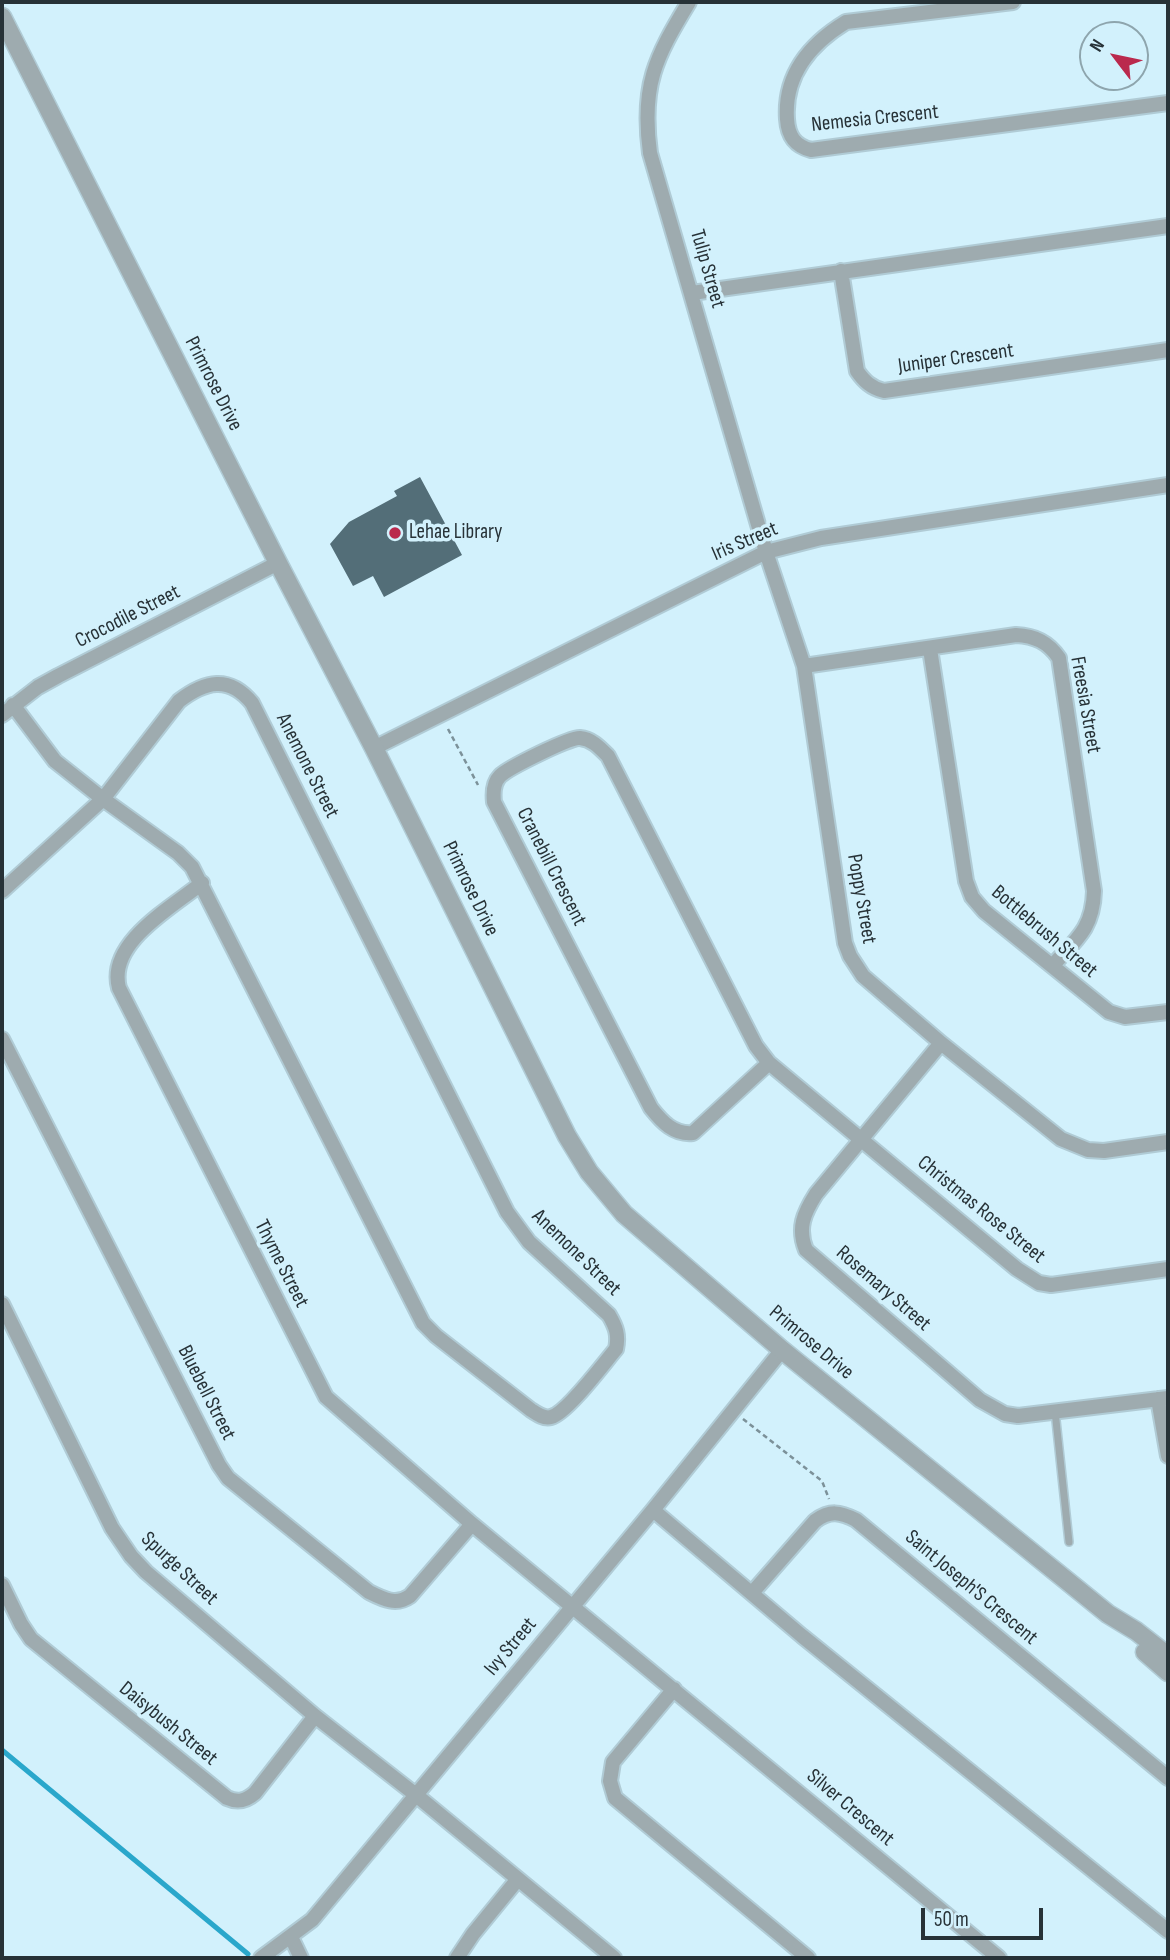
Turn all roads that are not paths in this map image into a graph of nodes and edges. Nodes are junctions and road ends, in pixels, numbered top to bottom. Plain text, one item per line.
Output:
1 (689, 2) edge
2 (1013, 2) edge
3 (948, 6) edge
4 (2, 17) edge
5 (1168, 103) edge
6 (1168, 226) edge
7 (841, 271) junction
8 (692, 293) junction
9 (1168, 350) edge
10 (1168, 485) edge
11 (766, 552) junction
12 (278, 564) junction
13 (930, 649) junction
14 (804, 666) junction
15 (7, 710) edge
16 (374, 748) junction
17 (103, 799) junction
18 (202, 883) junction
19 (2, 891) edge
20 (1052, 966) junction
21 (1168, 1012) edge
22 (2, 1040) edge
23 (942, 1043) junction
24 (769, 1063) junction
25 (861, 1140) junction
26 (1168, 1142) edge
27 (1168, 1269) edge
28 (2, 1304) edge
29 (782, 1350) junction
30 (1163, 1399) edge
31 (1055, 1411) junction
32 (1168, 1456) edge
33 (653, 1510) junction
34 (472, 1524) junction
35 (1069, 1542) dead end
36 (2, 1585) edge
37 (751, 1593) junction
38 (572, 1606) junction
39 (1108, 1614) junction
40 (1168, 1656) edge
41 (1168, 1672) edge
42 (674, 1689) junction
43 (315, 1716) junction
44 (1168, 1778) edge
45 (416, 1795) junction
46 (518, 1879) junction
47 (1168, 1931) edge
48 (290, 1937) junction
49 (261, 1958) edge
50 (301, 1958) edge
51 (457, 1958) edge
52 (614, 1958) edge
53 (808, 1958) edge
54 (999, 1958) edge

1 - 8 street, Tulip Street
2 - 3 street, Nemesia Crescent
3 - 5 street, Nemesia Crescent
4 - 12 street, Primrose Drive
6 - 7 street
7 - 8 street
7 - 9 street, Juniper Crescent
8 - 11 street, Tulip Street
10 - 11 street, Iris Street
11 - 14 street, Poppy Street
11 - 16 street, Iris Street
12 - 15 street, Crocodile Street
12 - 16 street, Primrose Drive
13 - 14 street, Freesia Street
13 - 20 street, Bottlebrush Street
13 - 20 street, Freesia Street
14 - 23 street, Poppy Street
15 - 17 street, Anemone Street
16 - 29 street, Primrose Drive
17 - 18 street, Anemone Street
17 - 18 street, Anemone Street
17 - 19 street
18 - 34 street, Thyme Street
20 - 21 street, Bottlebrush Street
22 - 34 street, Bluebell Street
23 - 25 street, Rosemary Street
23 - 26 street, Poppy Street
24 - 24 street, Cranebill Crescent
24 - 25 street, Cranebill Crescent
25 - 27 street, Christmas Rose Street
25 - 31 street, Rosemary Street
28 - 43 street, Spurge Street
29 - 33 street, Ivy Street
29 - 39 street, Primrose Drive
30 - 31 street, Rosemary Street
30 - 32 street
31 - 35 lane
33 - 37 street
33 - 38 street, Ivy Street
34 - 38 street, Thyme Street
36 - 43 street, Daisybush Street
37 - 44 street, Saint Joseph'S Crescent
37 - 47 street
38 - 42 street, Silver Crescent
38 - 45 street, Ivy Street
39 - 40 street, Primrose Drive
39 - 41 street, Primrose Drive
42 - 53 street
42 - 54 street, Silver Crescent
43 - 45 street, Spurge Street
45 - 46 street, Spurge Street
45 - 48 street, Ivy Street
46 - 51 street
46 - 52 street, Spurge Street
48 - 49 street, Ivy Street
48 - 50 street

